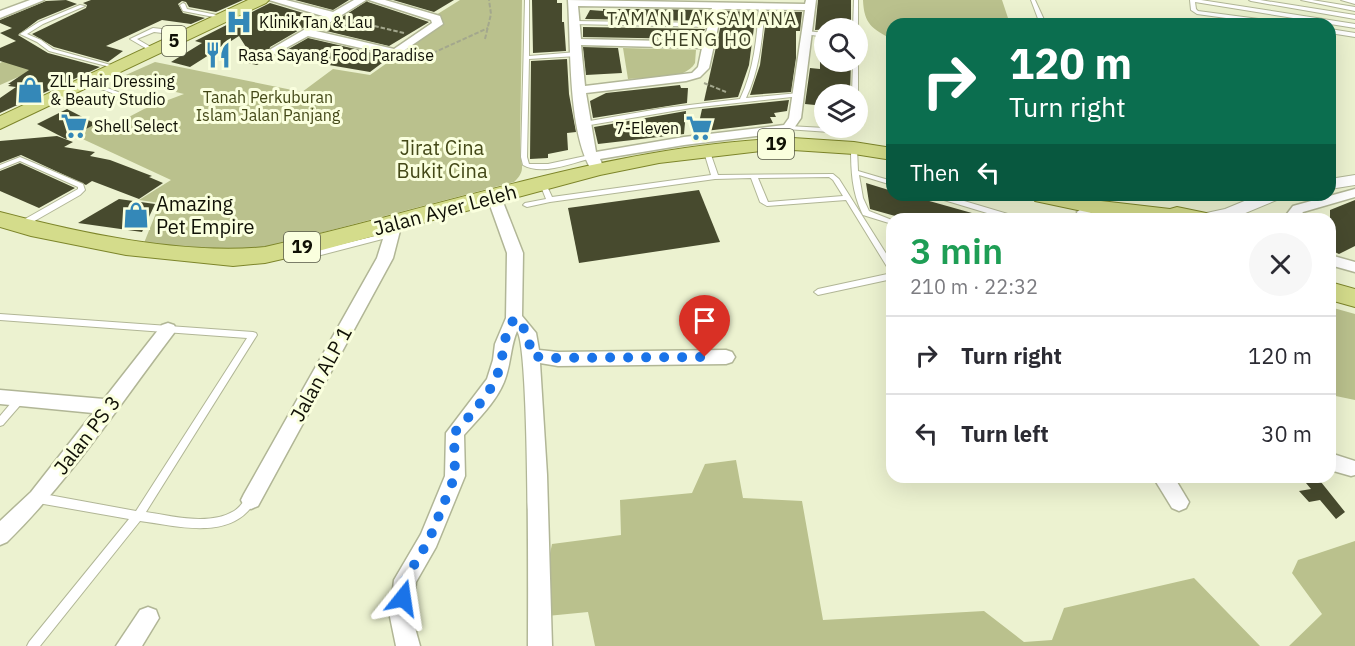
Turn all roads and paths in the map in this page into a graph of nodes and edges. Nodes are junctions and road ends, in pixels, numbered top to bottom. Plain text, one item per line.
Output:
1 (39, 0) edge
2 (261, 0) edge
3 (274, 0) edge
4 (361, 0) edge
5 (374, 0) edge
6 (489, 0) edge
7 (526, 0) edge
8 (856, 0) edge
9 (1034, 0) edge
10 (1192, 0) edge
11 (1251, 0) edge
12 (1303, 0) edge
13 (1343, 0) edge
14 (573, 2) edge
15 (684, 2) edge
16 (1355, 2) edge
17 (811, 3) edge
18 (183, 5) dead end
19 (718, 5) junction
20 (82, 6) dead end
21 (762, 6) junction
22 (1355, 9) edge
23 (0, 15) edge
24 (332, 15) junction
25 (225, 17) junction
26 (1355, 17) edge
27 (856, 18) edge
28 (1041, 18) edge
29 (1239, 18) edge
30 (1305, 18) edge
31 (573, 23) junction
32 (1336, 23) edge
33 (713, 25) junction
34 (1355, 26) edge
35 (488, 28) junction
36 (305, 32) junction
37 (1336, 32) edge
38 (807, 33) junction
39 (190, 34) junction
40 (814, 34) edge
41 (1355, 35) edge
42 (420, 37) junction
43 (485, 39) dead end
44 (709, 45) junction
45 (577, 48) junction
46 (154, 51) junction
47 (275, 51) dead end
48 (433, 53) dead end
49 (526, 58) junction
50 (116, 69) junction
51 (692, 77) junction
52 (87, 82) junction
53 (581, 90) junction
54 (799, 95) junction
55 (742, 100) junction
56 (149, 105) dead end
57 (0, 123) edge
58 (584, 124) junction
59 (788, 128) junction
60 (814, 129) edge
61 (854, 148) junction
62 (706, 152) junction
63 (886, 153) edge
64 (594, 163) junction
65 (0, 167) edge
66 (854, 172) junction
67 (715, 177) junction
68 (754, 177) junction
69 (1355, 180) edge
70 (886, 181) edge
71 (1336, 183) edge
72 (547, 192) junction
73 (1355, 194) edge
74 (494, 197) junction
75 (846, 198) junction
76 (1336, 199) edge
77 (956, 201) edge
78 (1053, 201) edge
79 (1068, 201) edge
80 (1260, 201) edge
81 (1328, 201) edge
82 (527, 205) dead end
83 (995, 213) edge
84 (1082, 213) edge
85 (1138, 213) edge
86 (1235, 213) edge
87 (1295, 213) edge
88 (886, 220) edge
89 (10, 222) edge
90 (385, 234) junction
91 (298, 258) dead end
92 (886, 259) edge
93 (1336, 262) edge
94 (1355, 267) edge
95 (886, 277) edge
96 (818, 292) dead end
97 (1336, 292) edge
98 (1355, 297) edge
99 (0, 317) edge
100 (514, 318) junction
101 (168, 329) junction
102 (531, 355) junction
103 (726, 357) dead end
104 (0, 397) edge
105 (20, 399) junction
106 (109, 406) junction
107 (0, 422) edge
108 (1336, 463) edge
109 (1351, 468) dead end
110 (1167, 483) edge
111 (38, 498) junction
112 (251, 500) joint
113 (1179, 502) dead end
114 (138, 516) junction
115 (0, 535) edge
116 (148, 618) dead end
117 (33, 646) edge
118 (128, 646) edge
119 (408, 646) edge
120 (540, 646) edge

1 - 23 street
2 - 25 main road, 5
3 - 24 street
4 - 24 street
5 - 42 street
6 - 35 path
7 - 49 lane
8 - 27 lane
9 - 28 lane
10 - 29 lane
10 - 30 lane
11 - 26 lane
12 - 22 lane
13 - 16 lane
14 - 15 street
14 - 31 street
15 - 19 street
17 - 21 street
17 - 38 street
18 - 25 lane
19 - 21 street
19 - 33 street
20 - 50 lane
21 - 55 lane
24 - 36 street
24 - 42 path
25 - 39 main road, 5
31 - 33 lane
31 - 45 street
32 - 34 lane
33 - 44 street
35 - 43 path
35 - 48 path
36 - 42 street
36 - 47 street
37 - 41 lane
38 - 40 lane
38 - 54 street
39 - 46 main road, 5
39 - 46 lane
44 - 45 street
44 - 51 street
45 - 49 lane
45 - 53 street
46 - 50 main road, 5
49 - 64 lane
50 - 52 main road, 5
51 - 53 street
51 - 55 path
52 - 56 lane
52 - 57 main road, 5
53 - 58 street
54 - 55 lane
54 - 59 street
55 - 58 lane
58 - 64 street
59 - 60 lane
59 - 64 street
61 - 62 main road, Jalan Ayer Leleh / 19
61 - 63 main road, Jalan Ayer Leleh / 19
61 - 66 lane
62 - 64 main road, Jalan Ayer Leleh / 19
62 - 67 lane
64 - 72 main road, Jalan Ayer Leleh / 19
65 - 89 lane
66 - 70 lane
66 - 88 lane
67 - 68 lane
67 - 72 lane
68 - 75 lane
68 - 75 lane
69 - 71 street
72 - 74 main road, Jalan Ayer Leleh / 19
72 - 82 lane
73 - 76 street
74 - 90 main road, Jalan Ayer Leleh / 19
74 - 100 street
75 - 92 lane
77 - 83 lane
78 - 84 main road
79 - 85 main road
80 - 86 street
81 - 87 street
89 - 90 main road, Jalan Ayer Leleh / 19
90 - 91 lane
90 - 112 street, Jalan ALP 1
93 - 94 street
95 - 96 lane
97 - 98 main road
99 - 101 lane
100 - 102 street
100 - 119 street
101 - 106 street, Jalan PS 3
101 - 114 lane
102 - 103 street
102 - 120 street
104 - 105 street
105 - 106 street
105 - 107 lane
106 - 111 street, Jalan PS 3
108 - 109 street
110 - 113 street
111 - 114 lane
111 - 115 street, Jalan PS 3
112 - 114 lane
114 - 117 lane
116 - 118 street

